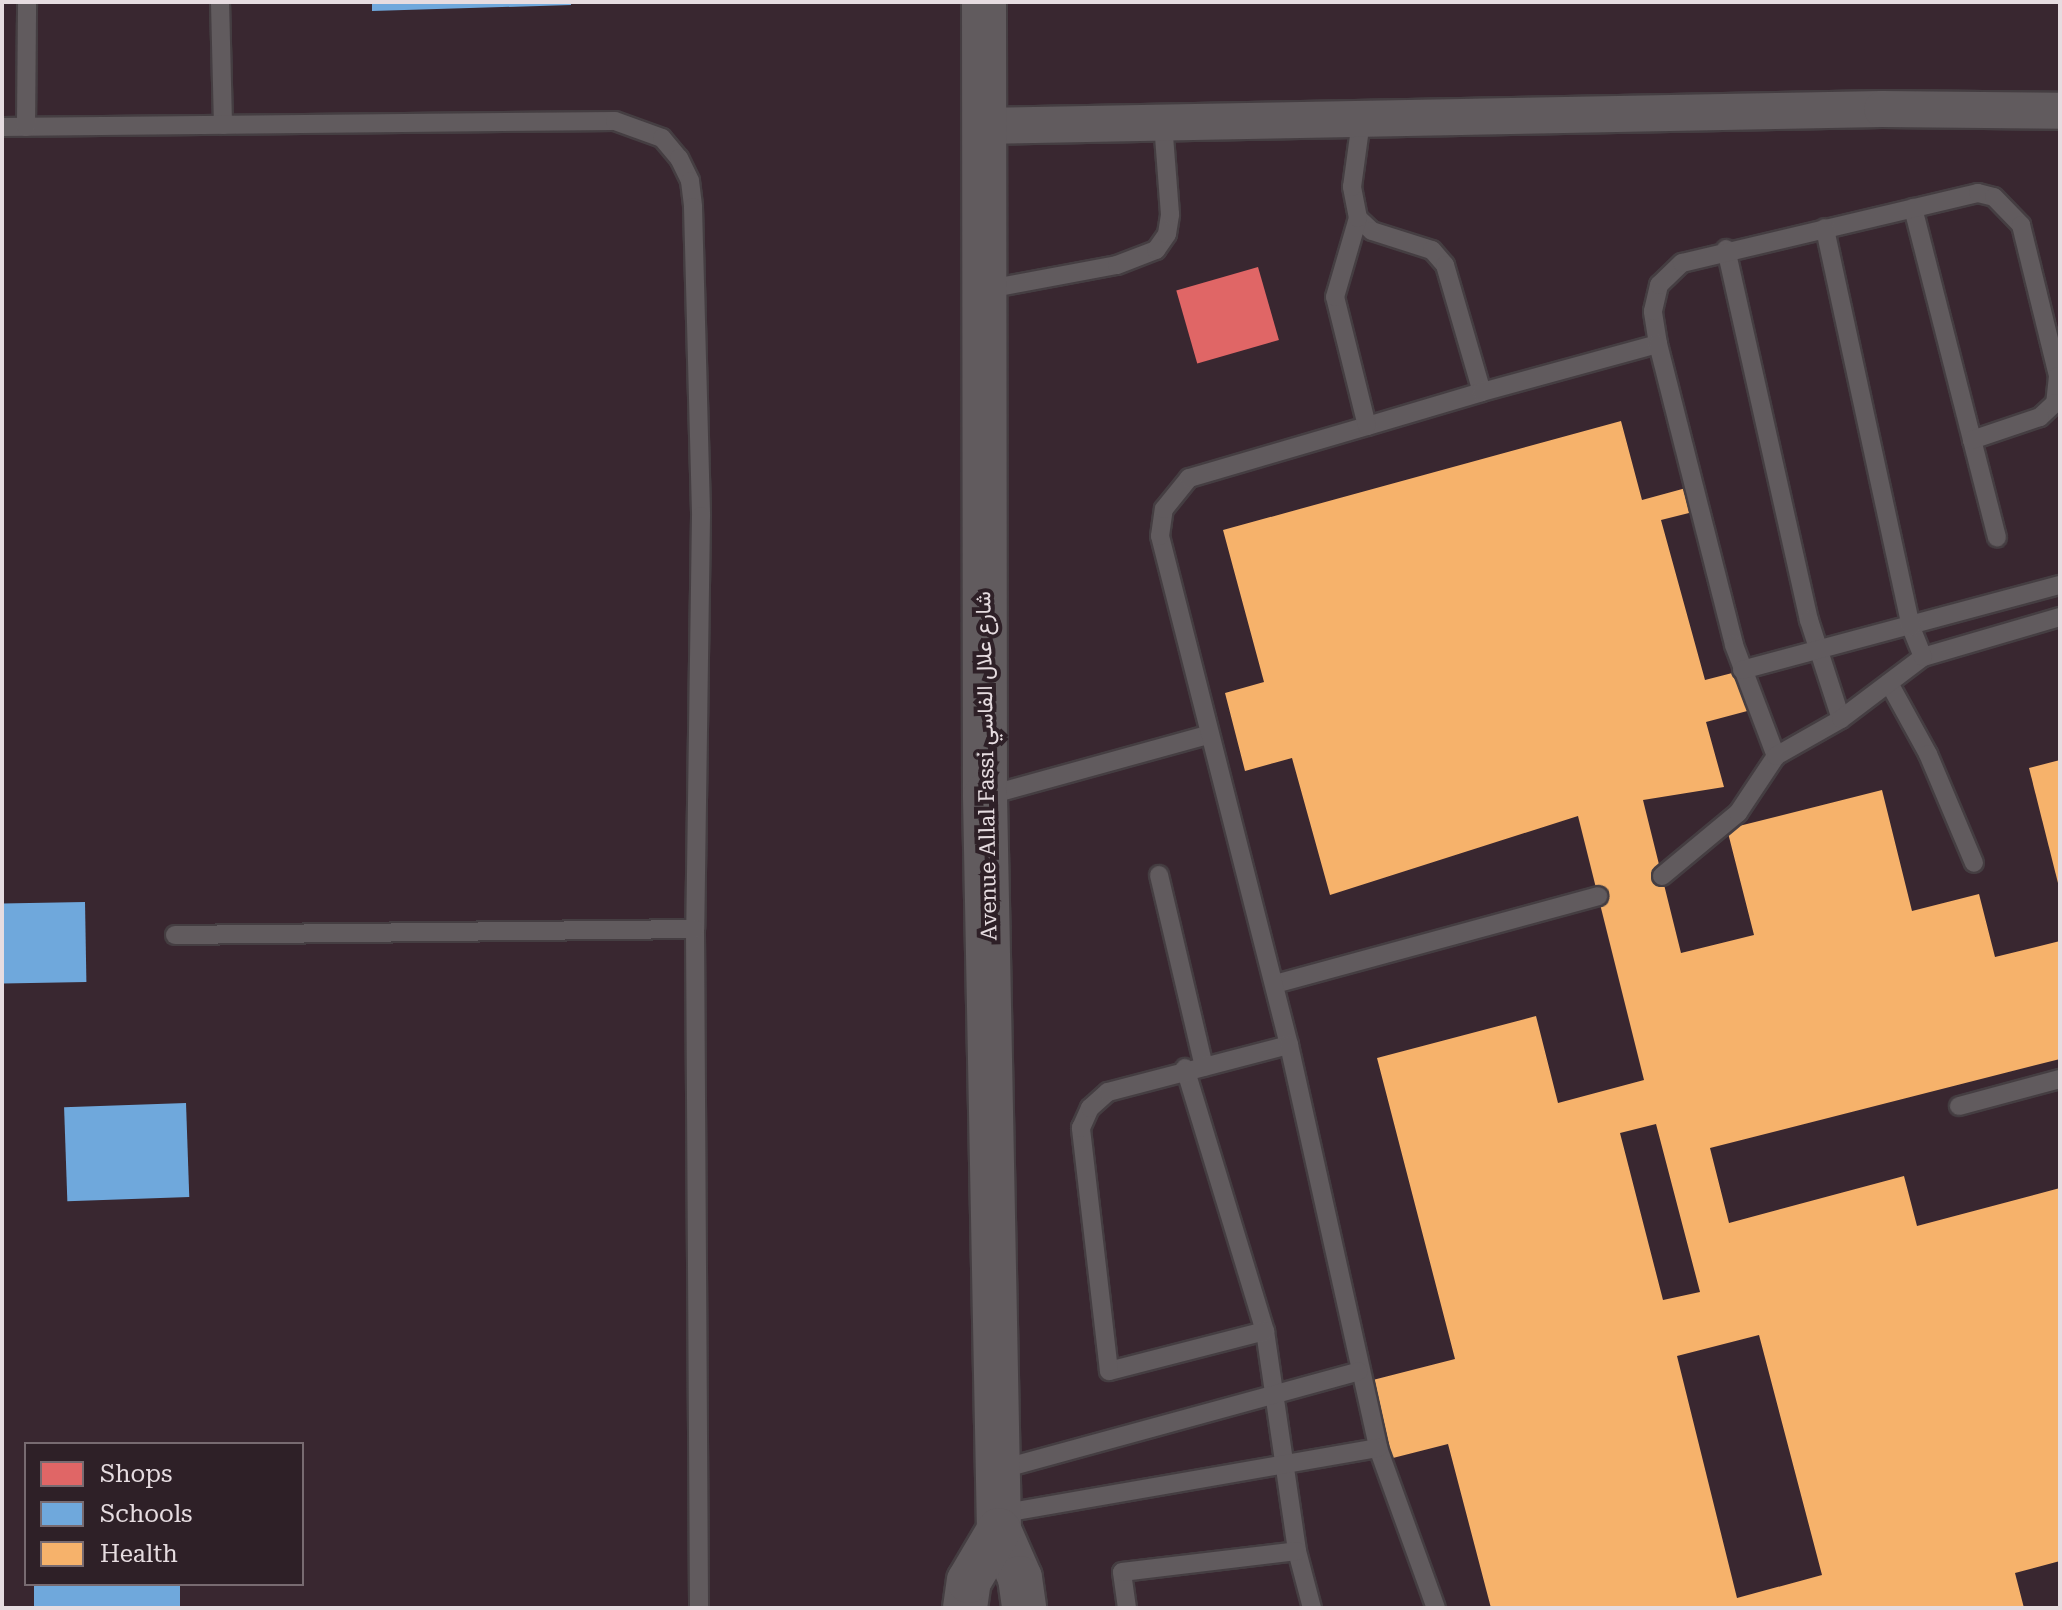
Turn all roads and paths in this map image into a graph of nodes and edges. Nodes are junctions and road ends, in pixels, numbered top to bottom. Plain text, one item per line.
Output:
1 (27, 2) edge
2 (220, 2) edge
3 (984, 2) edge
4 (2060, 111) edge
5 (1361, 121) junction
6 (1163, 124) junction
7 (223, 125) junction
8 (981, 126) junction
9 (2, 127) edge
10 (26, 127) junction
11 (1913, 208) junction
12 (1358, 218) junction
13 (1825, 228) junction
14 (1726, 249) junction
15 (983, 290) junction
16 (1658, 344) junction
17 (1482, 392) junction
18 (1367, 426) junction
19 (1972, 440) junction
20 (1997, 537) dead end
21 (2060, 585) edge
22 (2060, 617) edge
23 (1911, 627) junction
24 (1817, 647) junction
25 (1923, 657) junction
26 (1742, 670) junction
27 (1889, 683) junction
28 (1841, 719) junction
29 (1207, 735) junction
30 (1776, 756) junction
31 (985, 796) junction
32 (1974, 863) dead end
33 (1159, 875) dead end
34 (1662, 876) dead end
35 (1598, 896) dead end
36 (695, 929) junction
37 (175, 935) dead end
38 (1275, 984) junction
39 (1289, 1045) junction
40 (1204, 1067) junction
41 (1185, 1068) junction
42 (2060, 1079) edge
43 (1959, 1106) dead end
44 (1265, 1331) junction
45 (1359, 1371) junction
46 (1276, 1392) junction
47 (1378, 1448) junction
48 (1286, 1464) junction
49 (998, 1470) junction
50 (999, 1522) junction
51 (1297, 1551) junction
52 (699, 1608) edge
53 (965, 1608) edge
54 (1024, 1608) edge
55 (1127, 1608) edge
56 (1312, 1608) edge
57 (1436, 1608) edge

1 - 10 lane
2 - 7 lane
3 - 8 street, Avenue Allal Fassi شارع علال الفاسي
4 - 5 street
5 - 6 street
5 - 12 lane
6 - 8 street
6 - 15 lane
7 - 10 lane
7 - 36 lane
8 - 15 street, Avenue Allal Fassi شارع علال الفاسي
9 - 10 lane
11 - 13 lane
11 - 19 lane
11 - 19 lane
12 - 17 lane
12 - 18 lane
13 - 14 lane
13 - 23 lane
14 - 16 lane
14 - 24 lane
15 - 31 street, Avenue Allal Fassi شارع علال الفاسي
16 - 17 lane
16 - 26 lane
17 - 18 lane
18 - 29 lane
19 - 20 lane
21 - 23 lane
22 - 25 lane
23 - 24 lane
23 - 25 lane
24 - 26 lane
24 - 28 lane
25 - 27 lane
26 - 30 lane
27 - 28 lane
27 - 32 lane
28 - 30 lane
29 - 31 lane
29 - 38 lane
30 - 34 lane
31 - 49 street, Avenue Allal Fassi شارع علال الفاسي
33 - 40 lane
35 - 38 lane
36 - 37 lane
36 - 52 lane
38 - 39 lane
39 - 40 lane
39 - 45 lane
40 - 41 lane
41 - 44 lane
41 - 44 lane
42 - 43 lane
44 - 46 lane
45 - 46 lane
45 - 47 lane
46 - 48 lane
46 - 49 lane
47 - 48 lane
47 - 57 lane
48 - 50 lane
48 - 51 lane
49 - 50 street, Avenue Allal Fassi شارع علال الفاسي
50 - 53 street
50 - 54 street
51 - 55 lane
51 - 56 lane

